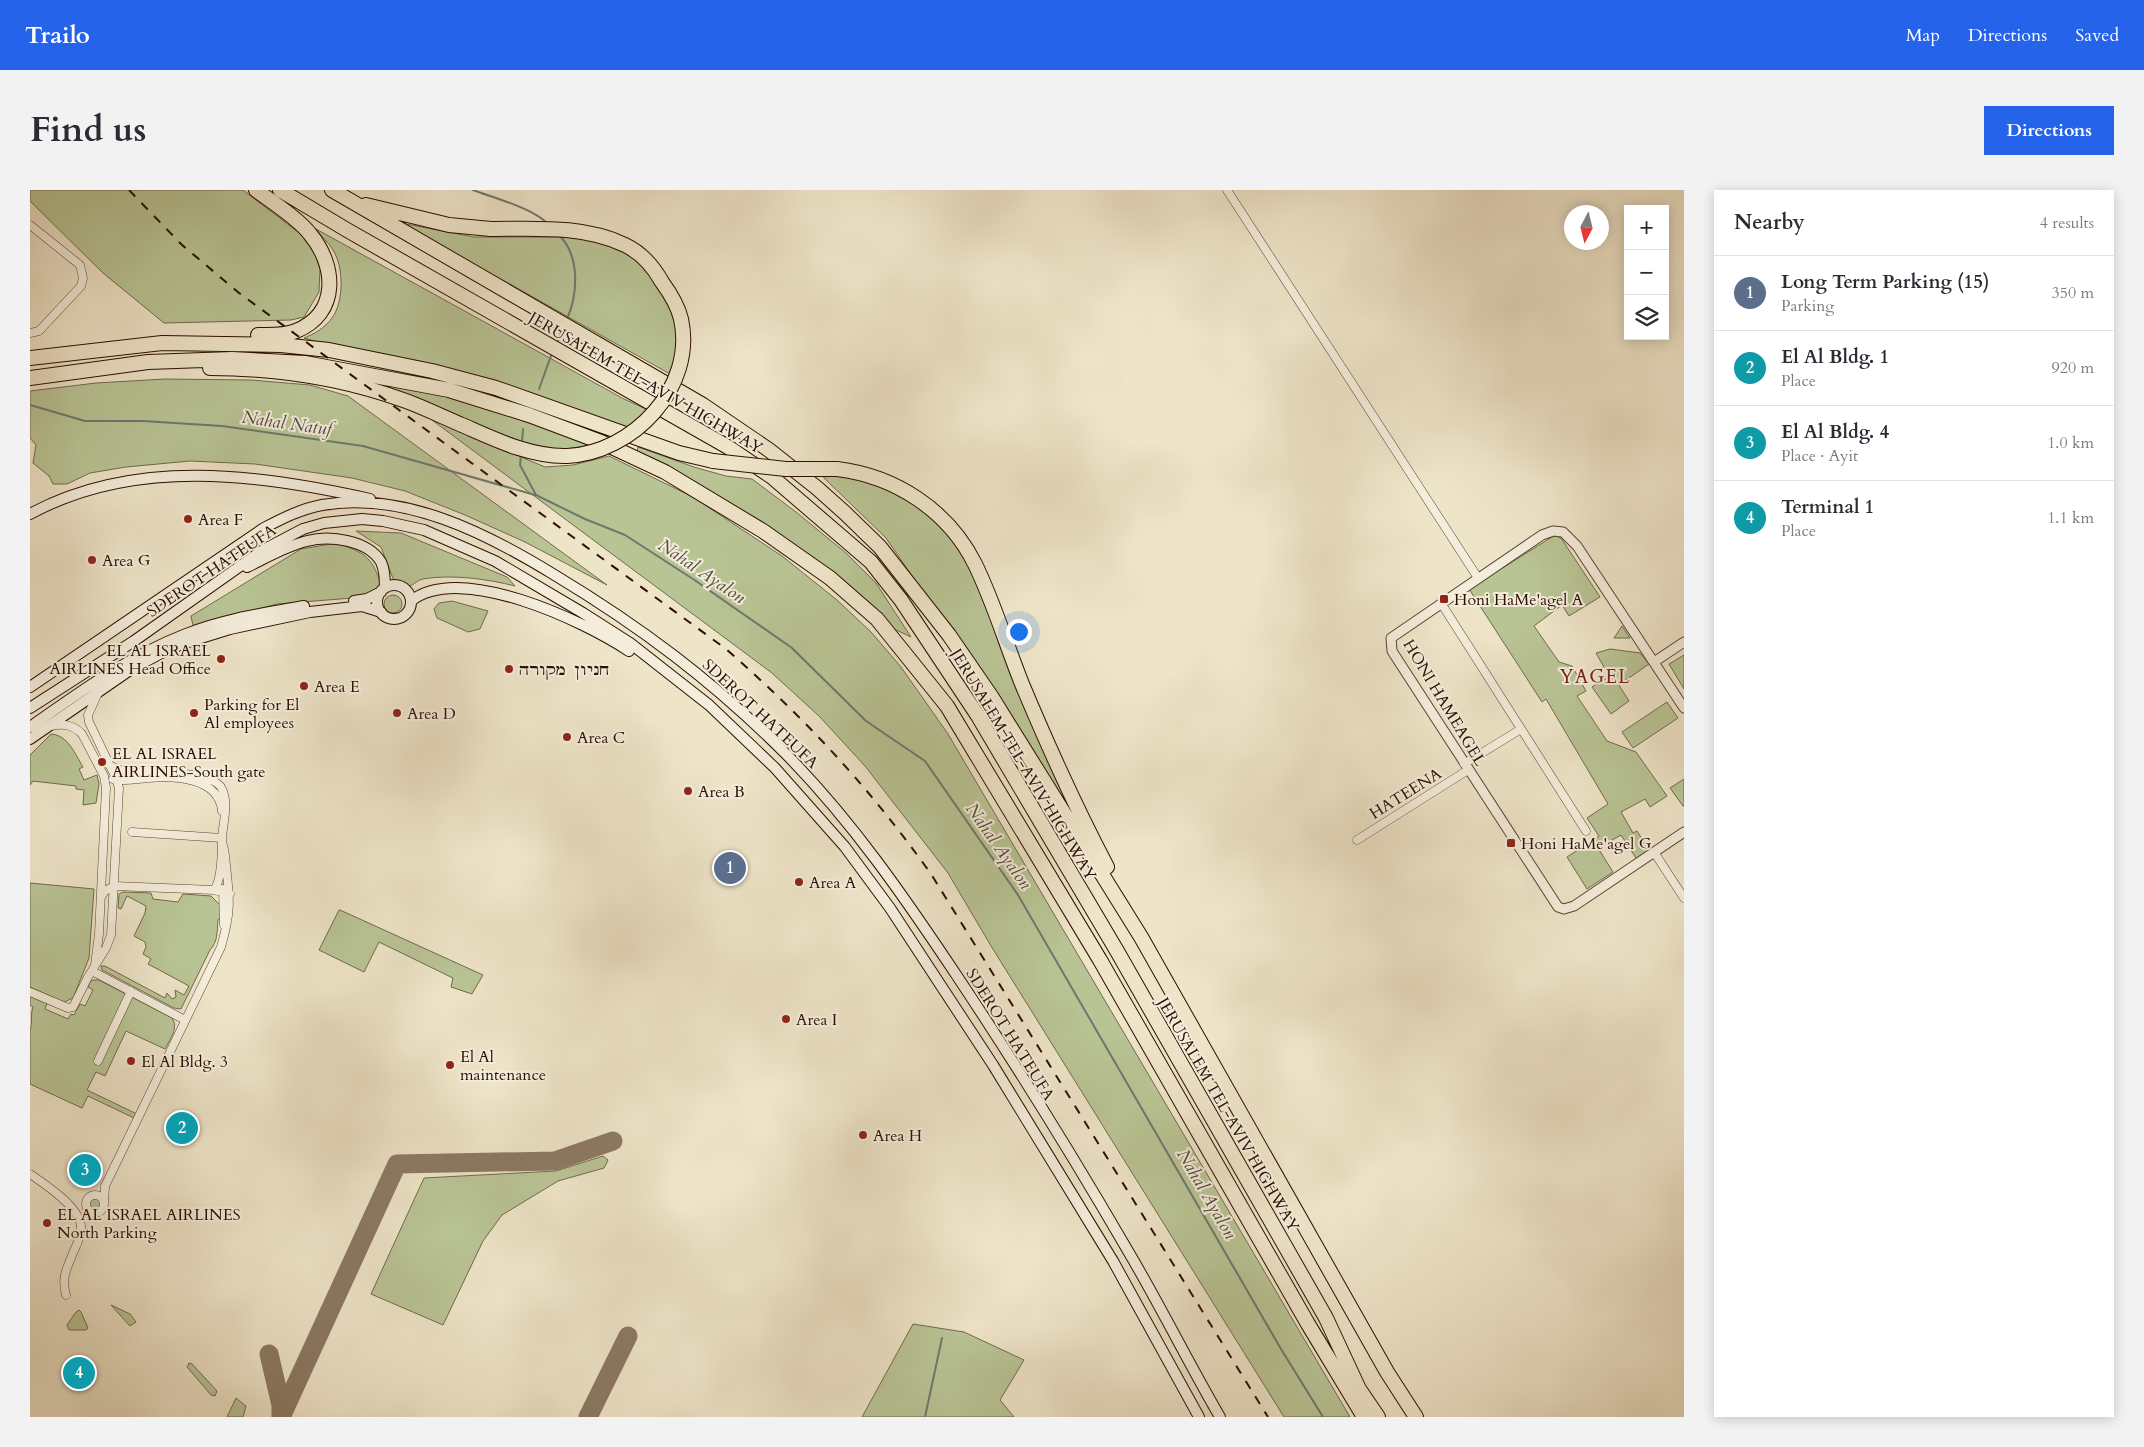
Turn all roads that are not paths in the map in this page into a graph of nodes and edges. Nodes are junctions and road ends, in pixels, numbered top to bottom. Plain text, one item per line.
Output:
1 (256, 190) edge
2 (280, 190) edge
3 (333, 190) edge
4 (1227, 190) edge
5 (30, 225) edge
6 (30, 333) edge
7 (30, 358) edge
8 (30, 378) edge
9 (30, 514) edge
10 (429, 515) junction
11 (1478, 578) junction
12 (221, 580) junction
13 (383, 590) junction
14 (411, 601) junction
15 (1441, 603) junction
16 (380, 612) junction
17 (1684, 642) edge
18 (1654, 662) junction
19 (30, 687) edge
20 (691, 690) junction
21 (98, 693) junction
22 (30, 708) edge
23 (1684, 708) edge
24 (50, 726) junction
25 (30, 727) edge
26 (1521, 729) junction
27 (30, 739) edge
28 (109, 764) junction
29 (1466, 767) junction
30 (127, 770) junction
31 (179, 777) junction
32 (112, 779) junction
33 (1586, 831) dead end
34 (132, 832) dead end
35 (1684, 832) edge
36 (222, 840) junction
37 (1357, 840) dead end
38 (1654, 852) junction
39 (114, 886) junction
40 (224, 889) junction
41 (214, 890) junction
42 (1684, 898) edge
43 (100, 899) junction
44 (224, 903) junction
45 (225, 932) junction
46 (1141, 938) junction
47 (93, 968) junction
48 (131, 991) junction
49 (30, 992) edge
50 (185, 1020) junction
51 (98, 1061) dead end
52 (30, 1174) edge
53 (106, 1186) junction
54 (92, 1195) junction
55 (104, 1204) junction
56 (66, 1295) dead end
57 (1326, 1318) junction
58 (1199, 1417) edge
59 (1220, 1417) edge
60 (1364, 1417) edge
61 (1378, 1417) edge
62 (1386, 1417) edge
63 (1416, 1417) edge

1 - 7 highway
2 - 57 highway, JERUSALEM TEL-AVIV HIGHWAY
3 - 8 highway, bridge
3 - 46 highway, JERUSALEM TEL-AVIV HIGHWAY
4 - 11 street
5 - 6 street
7 - 46 highway, bridge
8 - 60 highway
9 - 10 main road
10 - 19 main road, SDEROT HATEUFA
10 - 59 main road, SDEROT HATEUFA
11 - 15 street, HONI HAMEAGEL
11 - 18 street, HONI HAMEAGEL
12 - 13 main road
12 - 20 main road, SDEROT HATEUFA
12 - 22 main road, SDEROT HATEUFA
13 - 14 main road
13 - 16 main road
13 - 25 main road
14 - 16 main road
14 - 20 main road
15 - 26 street
15 - 29 street, HONI HAMEAGEL
16 - 21 main road
17 - 18 street
18 - 23 street, HONI HAMEAGEL
20 - 58 main road, SDEROT HATEUFA
21 - 24 main road
21 - 28 street
24 - 27 main road
24 - 32 street
26 - 29 street, HATEENA
26 - 33 street
28 - 30 street
28 - 32 street
29 - 37 street, HATEENA
29 - 38 street, HONI HAMEAGEL
30 - 31 street
30 - 32 street
31 - 32 street
31 - 36 street
32 - 39 street
32 - 43 street
34 - 36 street
35 - 38 street, HONI HAMEAGEL
36 - 40 street
36 - 40 street
38 - 42 street
39 - 41 street
39 - 43 street
39 - 47 street
40 - 41 street
40 - 41 street
40 - 44 street
40 - 45 street
41 - 44 street
43 - 47 street
44 - 45 street
45 - 50 street
46 - 63 highway, JERUSALEM TEL-AVIV HIGHWAY
47 - 48 street
47 - 49 street
48 - 50 street
48 - 51 street
50 - 53 street
52 - 56 street
53 - 54 street
53 - 55 street
54 - 55 street
54 - 55 street
57 - 61 highway, JERUSALEM TEL-AVIV HIGHWAY
57 - 62 highway

